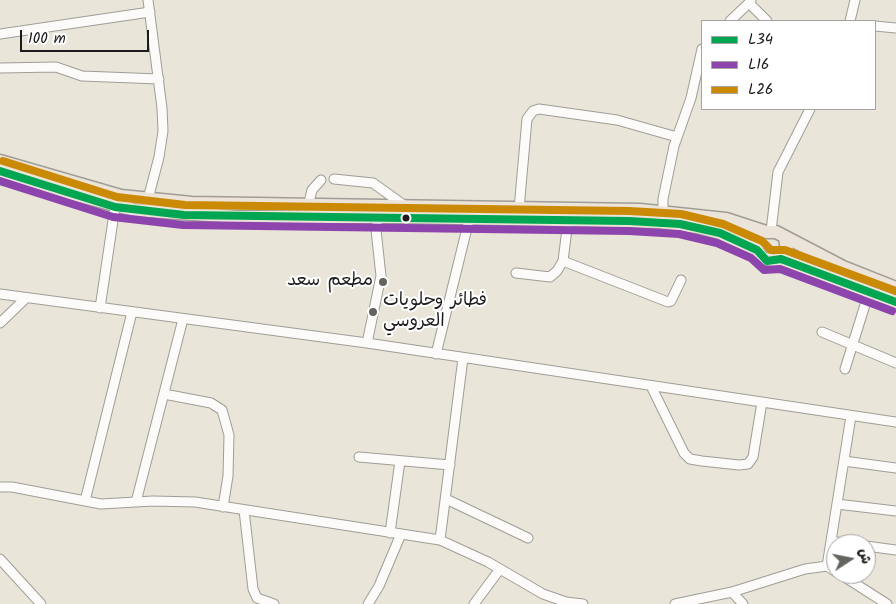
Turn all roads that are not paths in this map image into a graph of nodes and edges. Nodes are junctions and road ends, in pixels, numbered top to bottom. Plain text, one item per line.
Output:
1 (148, 0) edge
2 (855, 0) edge
3 (750, 1) edge
4 (150, 12) junction
5 (731, 20) edge
6 (766, 20) edge
7 (850, 20) edge
8 (876, 26) edge
9 (896, 28) edge
10 (0, 34) edge
11 (701, 53) edge
12 (0, 68) edge
13 (159, 79) junction
14 (809, 110) edge
15 (677, 137) junction
16 (0, 161) edge
17 (0, 171) edge
18 (334, 179) dead end
19 (321, 180) dead end
20 (148, 199) junction
21 (308, 206) junction
22 (405, 206) junction
23 (115, 207) junction
24 (519, 209) junction
25 (663, 212) junction
26 (378, 216) junction
27 (469, 220) junction
28 (568, 221) junction
29 (769, 232) junction
30 (784, 238) junction
31 (757, 250) junction
32 (781, 259) junction
33 (563, 261) junction
34 (516, 274) dead end
35 (681, 280) dead end
36 (896, 288) edge
37 (869, 292) junction
38 (0, 294) edge
39 (26, 298) junction
40 (896, 302) edge
41 (100, 308) junction
42 (132, 312) junction
43 (183, 319) junction
44 (0, 323) edge
45 (822, 332) dead end
46 (368, 343) junction
47 (852, 345) junction
48 (436, 354) junction
49 (463, 358) junction
50 (896, 363) edge
51 (845, 370) dead end
52 (651, 386) junction
53 (164, 394) junction
54 (762, 402) junction
55 (851, 416) junction
56 (896, 422) edge
57 (359, 458) dead end
58 (400, 461) junction
59 (844, 461) junction
60 (450, 465) junction
61 (896, 468) edge
62 (0, 487) edge
63 (446, 499) junction
64 (85, 501) junction
65 (136, 502) junction
66 (837, 504) junction
67 (223, 507) junction
68 (244, 510) junction
69 (896, 511) edge
70 (390, 533) junction
71 (400, 534) junction
72 (832, 534) edge
73 (528, 538) dead end
74 (440, 540) junction
75 (876, 547) edge
76 (896, 550) edge
77 (0, 559) edge
78 (826, 566) edge
79 (500, 568) junction
80 (856, 584) edge
81 (732, 592) junction
82 (40, 604) edge
83 (274, 604) edge
84 (368, 604) edge
85 (474, 604) edge
86 (583, 604) edge
87 (676, 604) edge
88 (743, 604) edge
89 (887, 604) edge

1 - 4 street
2 - 7 street
3 - 5 street
3 - 6 street
4 - 10 street
4 - 13 street
8 - 9 street
11 - 15 street
12 - 13 street
13 - 20 street
14 - 29 street
15 - 24 street
15 - 25 street
16 - 20 highway
17 - 23 highway
18 - 22 street
19 - 21 street
20 - 21 highway
21 - 22 highway
22 - 24 highway
23 - 26 highway
23 - 41 street
24 - 25 highway
25 - 29 highway
26 - 27 highway
26 - 46 street
27 - 28 highway
27 - 48 street
28 - 31 highway
28 - 33 street
29 - 30 highway
29 - 31 highway
30 - 32 highway
30 - 36 highway
31 - 32 highway
32 - 37 highway
33 - 34 street
33 - 35 street
37 - 40 highway
37 - 47 street
38 - 39 street
39 - 41 street
39 - 44 street
41 - 42 street
42 - 43 street
42 - 64 street
43 - 46 street
43 - 53 street
45 - 47 street
46 - 48 street
47 - 50 street
47 - 51 street
48 - 49 street
49 - 52 street
49 - 60 street
52 - 54 street
52 - 54 street
53 - 65 street
53 - 67 street
54 - 55 street
55 - 56 street
55 - 59 street
57 - 58 street
58 - 60 street
58 - 70 street
59 - 61 street
59 - 66 street
60 - 63 street
62 - 64 street
63 - 73 street
63 - 74 street
64 - 65 street
65 - 67 street
66 - 69 street
66 - 72 street
67 - 68 street
68 - 70 street
68 - 83 street
70 - 71 street
71 - 74 street
71 - 84 street
74 - 79 street
75 - 76 street
77 - 82 street
78 - 81 street
79 - 85 street
79 - 86 street
80 - 89 street
81 - 87 street
81 - 88 street

